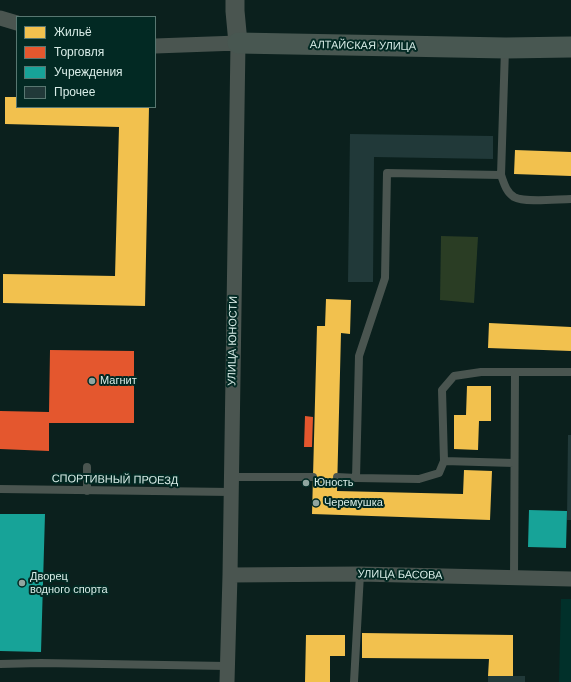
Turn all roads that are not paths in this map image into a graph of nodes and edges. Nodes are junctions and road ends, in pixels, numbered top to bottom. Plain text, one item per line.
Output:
1 (235, 0) edge
2 (0, 18) edge
3 (16, 23) edge
4 (238, 43) junction
5 (156, 46) edge
6 (571, 47) edge
7 (506, 48) junction
8 (501, 175) junction
9 (571, 199) edge
10 (515, 372) junction
11 (571, 372) edge
12 (444, 462) junction
13 (514, 463) junction
14 (87, 467) dead end
15 (312, 477) dead end
16 (337, 477) dead end
17 (356, 478) junction
18 (231, 485) junction
19 (0, 489) edge
20 (87, 491) junction
21 (360, 574) junction
22 (230, 575) junction
23 (514, 578) junction
24 (571, 579) edge
25 (0, 664) edge
26 (227, 666) junction
27 (227, 682) edge
28 (354, 682) edge

1 - 4 street, УЛИЦА ЮНОСТИ
2 - 3 street
4 - 5 street, АЛТАЙСКАЯ УЛИЦА
4 - 7 main road, АЛТАЙСКАЯ УЛИЦА
4 - 18 street, УЛИЦА ЮНОСТИ
6 - 7 main road, АЛТАЙСКАЯ УЛИЦА
7 - 8 lane
8 - 9 lane
8 - 17 lane
10 - 11 lane
10 - 12 lane
10 - 13 lane
12 - 13 lane
12 - 17 lane
13 - 23 lane
14 - 20 lane
15 - 18 lane, СПОРТИВНЫЙ ПРОЕЗД
16 - 17 lane
18 - 20 lane, СПОРТИВНЫЙ ПРОЕЗД
18 - 22 street, УЛИЦА ЮНОСТИ
19 - 20 lane, СПОРТИВНЫЙ ПРОЕЗД
21 - 22 street, УЛИЦА БАСОВА
21 - 23 street, УЛИЦА БАСОВА
21 - 28 lane
22 - 26 street, УЛИЦА ЮНОСТИ
23 - 24 street, УЛИЦА БАСОВА
25 - 26 lane
26 - 27 street, УЛИЦА ЮНОСТИ

